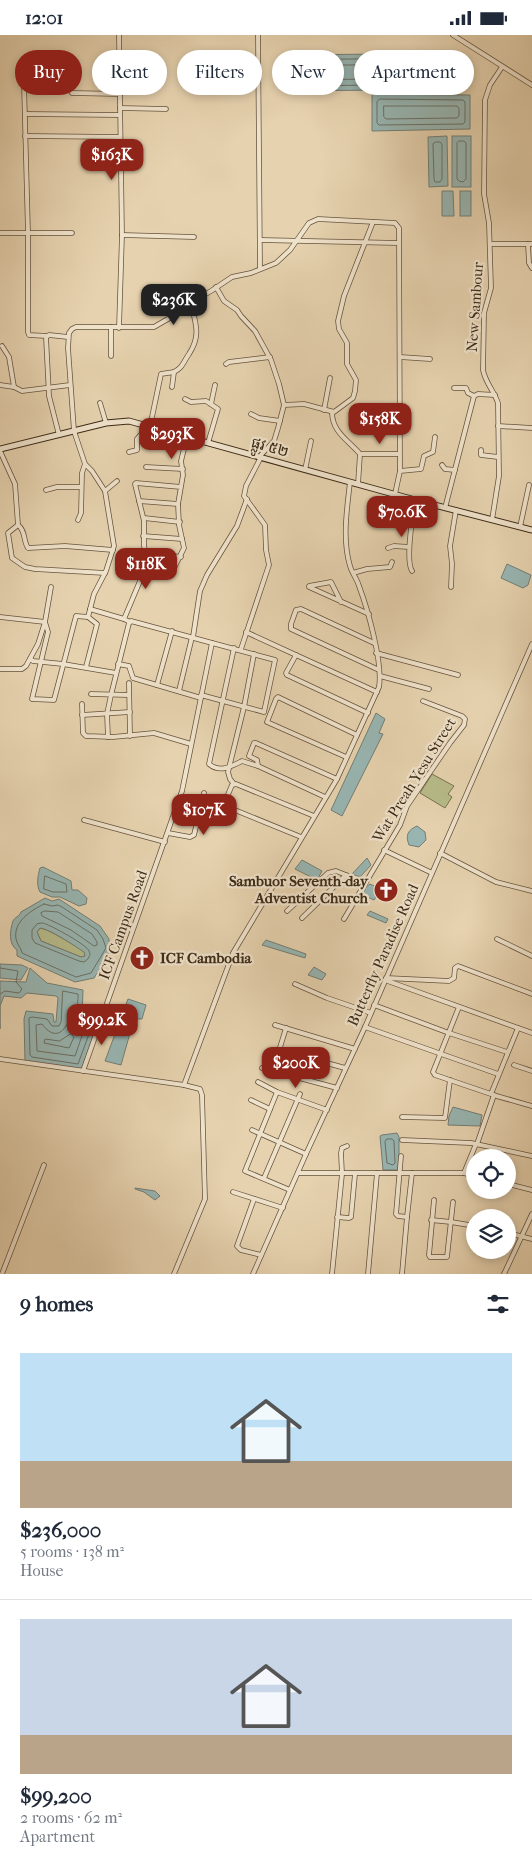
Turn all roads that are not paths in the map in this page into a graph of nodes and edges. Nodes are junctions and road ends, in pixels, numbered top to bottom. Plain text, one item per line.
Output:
1 (119, 35) edge
2 (258, 35) edge
3 (453, 35) edge
4 (119, 50) edge
5 (502, 67) junction
6 (532, 85) edge
7 (24, 95) edge
8 (120, 95) edge
9 (120, 108) junction
10 (166, 109) dead end
11 (25, 114) junction
12 (120, 115) junction
13 (25, 136) junction
14 (120, 137) junction
15 (373, 222) junction
16 (0, 233) edge
17 (28, 233) junction
18 (72, 233) dead end
19 (122, 235) junction
20 (194, 237) dead end
21 (260, 240) junction
22 (296, 240) junction
23 (364, 242) junction
24 (398, 243) junction
25 (490, 244) junction
26 (530, 244) edge
27 (532, 268) edge
28 (260, 269) junction
29 (216, 287) junction
30 (191, 304) junction
31 (112, 327) junction
32 (119, 328) junction
33 (47, 335) junction
34 (68, 337) junction
35 (2, 345) dead end
36 (111, 357) dead end
37 (270, 357) junction
38 (400, 357) junction
39 (430, 359) dead end
40 (226, 364) dead end
41 (174, 372) junction
42 (330, 378) dead end
43 (0, 385) edge
44 (70, 385) junction
45 (215, 385) dead end
46 (14, 387) junction
47 (48, 387) junction
48 (172, 387) dead end
49 (454, 388) dead end
50 (495, 395) junction
51 (474, 396) junction
52 (185, 399) dead end
53 (100, 403) dead end
54 (211, 404) junction
55 (284, 405) junction
56 (324, 409) junction
57 (332, 412) junction
58 (251, 415) dead end
59 (373, 418) dead end
60 (280, 421) junction
61 (382, 421) junction
62 (400, 421) junction
63 (106, 423) junction
64 (148, 426) junction
65 (498, 426) junction
66 (532, 427) edge
67 (74, 431) junction
68 (380, 431) dead end
69 (59, 435) junction
70 (187, 437) junction
71 (435, 437) dead end
72 (312, 441) dead end
73 (208, 443) junction
74 (0, 450) edge
75 (481, 450) dead end
76 (129, 452) dead end
77 (360, 454) junction
78 (399, 455) junction
79 (260, 457) junction
80 (498, 457) junction
81 (85, 464) junction
82 (442, 465) dead end
83 (146, 467) dead end
84 (183, 469) junction
85 (306, 469) junction
86 (455, 470) junction
87 (400, 471) junction
88 (117, 481) dead end
89 (350, 482) junction
90 (358, 484) junction
91 (529, 485) dead end
92 (81, 487) junction
93 (181, 487) junction
94 (46, 490) dead end
95 (105, 491) junction
96 (394, 494) junction
97 (247, 499) junction
98 (414, 500) junction
99 (139, 501) junction
100 (178, 504) junction
101 (445, 508) junction
102 (456, 510) junction
103 (413, 514) junction
104 (424, 517) dead end
105 (144, 518) junction
106 (78, 520) dead end
107 (492, 520) junction
108 (180, 522) junction
109 (18, 525) junction
110 (520, 527) junction
111 (532, 530) edge
112 (143, 536) junction
113 (182, 539) junction
114 (409, 547) junction
115 (388, 549) dead end
116 (113, 550) junction
117 (146, 553) junction
118 (181, 557) junction
119 (148, 562) junction
120 (392, 562) dead end
121 (412, 571) dead end
122 (105, 573) junction
123 (353, 573) junction
124 (51, 587) dead end
125 (450, 587) dead end
126 (341, 602) junction
127 (90, 609) junction
128 (369, 614) junction
129 (0, 617) edge
130 (88, 617) junction
131 (124, 619) junction
132 (45, 622) junction
133 (130, 622) junction
134 (172, 631) junction
135 (246, 632) junction
136 (192, 637) junction
137 (212, 643) junction
138 (374, 643) junction
139 (532, 644) edge
140 (234, 648) junction
141 (240, 649) junction
142 (376, 653) junction
143 (254, 654) junction
144 (296, 655) junction
145 (30, 659) junction
146 (40, 662) junction
147 (63, 664) junction
148 (118, 664) junction
149 (86, 667) junction
150 (0, 669) edge
151 (379, 670) junction
152 (116, 673) junction
153 (458, 675) dead end
154 (380, 676) junction
155 (128, 683) dead end
156 (158, 685) junction
157 (428, 689) dead end
158 (179, 691) junction
159 (377, 693) junction
160 (91, 694) dead end
161 (110, 695) junction
162 (129, 695) junction
163 (201, 696) junction
164 (222, 701) junction
165 (423, 701) dead end
166 (82, 704) dead end
167 (244, 707) junction
168 (130, 712) junction
169 (368, 713) junction
170 (107, 714) junction
171 (82, 715) junction
172 (357, 735) junction
173 (130, 736) junction
174 (108, 737) junction
175 (191, 744) junction
176 (346, 757) junction
177 (258, 766) junction
178 (229, 768) junction
179 (337, 779) junction
180 (234, 784) junction
181 (204, 793) dead end
182 (326, 797) junction
183 (314, 816) junction
184 (84, 820) dead end
185 (168, 833) junction
186 (301, 837) junction
187 (165, 842) junction
188 (384, 850) junction
189 (440, 853) junction
190 (432, 873) junction
191 (346, 875) junction
192 (362, 886) junction
193 (532, 891) edge
194 (287, 911) dead end
195 (302, 918) dead end
196 (344, 919) dead end
197 (497, 939) dead end
198 (532, 956) edge
199 (385, 979) junction
200 (295, 984) dead end
201 (532, 994) edge
202 (374, 1005) junction
203 (459, 1007) junction
204 (370, 1013) junction
205 (275, 1025) dead end
206 (365, 1027) junction
207 (286, 1028) junction
208 (518, 1028) junction
209 (449, 1033) junction
210 (532, 1033) edge
211 (354, 1049) junction
212 (279, 1050) junction
213 (507, 1052) junction
214 (440, 1053) junction
215 (0, 1059) edge
216 (514, 1065) dead end
217 (262, 1068) dead end
218 (345, 1068) junction
219 (273, 1070) junction
220 (83, 1071) junction
221 (532, 1071) edge
222 (498, 1074) junction
223 (450, 1080) junction
224 (258, 1082) dead end
225 (184, 1085) junction
226 (337, 1088) junction
227 (277, 1092) junction
228 (300, 1094) dead end
229 (492, 1095) junction
230 (251, 1100) dead end
231 (298, 1100) junction
232 (532, 1106) edge
233 (270, 1109) junction
234 (327, 1111) junction
235 (402, 1117) dead end
236 (252, 1130) dead end
237 (259, 1133) junction
238 (402, 1140) dead end
239 (280, 1142) junction
240 (476, 1144) junction
241 (347, 1146) dead end
242 (306, 1154) junction
243 (401, 1156) dead end
244 (532, 1156) edge
245 (44, 1165) dead end
246 (298, 1173) junction
247 (355, 1173) junction
248 (377, 1173) junction
249 (400, 1173) junction
250 (412, 1173) junction
251 (464, 1173) joint
252 (342, 1174) junction
253 (264, 1178) junction
254 (516, 1186) edge
255 (290, 1190) junction
256 (532, 1190) edge
257 (233, 1192) dead end
258 (254, 1199) junction
259 (434, 1200) dead end
260 (452, 1202) dead end
261 (282, 1208) junction
262 (532, 1214) edge
263 (337, 1217) junction
264 (407, 1217) junction
265 (431, 1220) junction
266 (451, 1221) junction
267 (466, 1225) edge
268 (516, 1235) edge
269 (521, 1236) junction
270 (532, 1239) edge
271 (261, 1255) junction
272 (2, 1274) edge
273 (174, 1274) edge
274 (253, 1274) edge
275 (332, 1274) edge
276 (368, 1274) edge
277 (402, 1274) edge
278 (504, 1274) edge

1 - 4 street
2 - 21 street
3 - 5 street
5 - 6 street
5 - 25 street, New Sambour
7 - 11 street
8 - 9 street
9 - 10 street
9 - 12 street
11 - 12 street
11 - 13 street
12 - 14 street
13 - 14 street
13 - 17 street
14 - 19 street
15 - 22 street
15 - 23 street
15 - 24 street
16 - 17 street
17 - 18 street
17 - 33 street
19 - 20 street
19 - 32 street
21 - 22 street
21 - 28 street
22 - 23 street
22 - 28 street
23 - 24 street
23 - 57 street
24 - 38 street
25 - 26 street
25 - 50 street, New Sambour
26 - 27 street
28 - 29 street
29 - 30 street
29 - 37 street
30 - 32 street
30 - 41 street
31 - 32 street
31 - 34 street
31 - 36 street
33 - 34 street
33 - 47 street
34 - 44 street
35 - 46 street
37 - 40 street
37 - 55 street
38 - 39 street
38 - 62 street
41 - 48 street
41 - 64 street
42 - 56 street
43 - 46 street
44 - 47 street
44 - 67 street
45 - 54 street
46 - 47 street
47 - 69 street
49 - 51 street
50 - 51 street
50 - 65 street, New Sambour
51 - 86 street
52 - 54 street
53 - 63 street
54 - 73 street
55 - 56 street
55 - 60 street
56 - 57 street
57 - 77 street
58 - 60 street
59 - 61 street
60 - 79 street
61 - 62 street
61 - 68 street
62 - 78 street
63 - 64 street, ផ្លូវ ៥២
63 - 67 street, ផ្លូវ ៥២
64 - 70 street, ផ្លូវ ៥២
64 - 76 street
65 - 66 street
65 - 80 street, New Sambour
67 - 69 street, ផ្លូវ ៥២
67 - 81 street
69 - 74 street, ផ្លូវ ៥២
70 - 73 street, ផ្លូវ ៥២
70 - 84 street
71 - 87 street
72 - 85 street
73 - 79 street, ផ្លូវ ៥២
74 - 109 street
75 - 80 street
77 - 78 street
77 - 90 street
78 - 87 street
79 - 85 street, ផ្លូវ ៥២
79 - 97 street
80 - 107 street, New Sambour
81 - 92 street
81 - 95 street
82 - 86 street
83 - 84 street
84 - 93 street
85 - 89 street, ផ្លូវ ៥២
86 - 101 street
87 - 96 street
88 - 95 street
89 - 90 street, ផ្លូវ ៥២
89 - 123 street
90 - 96 street, ផ្លូវ ៥២
91 - 110 street
92 - 94 street
92 - 106 street
93 - 99 street
93 - 100 street
95 - 116 street
96 - 98 street, ផ្លូវ ៥២
97 - 135 street
97 - 136 street
98 - 101 street, ផ្លូវ ៥២
98 - 103 street
99 - 100 street
99 - 105 street
100 - 108 street
101 - 102 street, ផ្លូវ ៥២
102 - 107 street, ផ្លូវ ៥២
102 - 125 street
103 - 104 street
103 - 114 street
105 - 108 street
105 - 112 street
107 - 110 street, ផ្លូវ ៥២
108 - 113 street
109 - 116 street
109 - 122 street
110 - 111 street, ផ្លូវ ៥២
112 - 113 street
112 - 117 street
113 - 118 street
114 - 115 street
114 - 121 street
116 - 122 street
117 - 118 street
117 - 119 street
118 - 119 street
119 - 131 street
120 - 123 street
122 - 127 street
123 - 128 street
124 - 132 street
126 - 126 street
126 - 128 street
127 - 130 street
127 - 131 street
128 - 138 street
129 - 132 street
130 - 147 street
130 - 149 street
131 - 133 street
132 - 145 street
132 - 146 street
133 - 134 street
133 - 148 street
134 - 136 street
134 - 156 street
135 - 141 street
135 - 144 street
136 - 137 street
136 - 158 street
137 - 140 street
137 - 163 street, ICF Campus Road
138 - 142 street
138 - 151 street
139 - 189 street, Butterfly Paradise Road
140 - 141 street
140 - 164 street
141 - 143 street
142 - 151 street
142 - 153 street
143 - 167 street
143 - 167 street
144 - 159 street
144 - 169 street
145 - 146 street
145 - 150 street
146 - 147 street
146 - 147 street
147 - 149 street
148 - 152 street
148 - 156 street
149 - 152 street
151 - 154 street
152 - 161 street
154 - 157 street
154 - 159 street
155 - 162 street
156 - 158 street
158 - 163 street
159 - 169 street
160 - 161 street
161 - 162 street
161 - 170 street
162 - 168 street
163 - 164 street
163 - 175 street, ICF Campus Road
164 - 167 street
164 - 178 street
165 - 188 street, Wat Preah Yesu Street
166 - 171 street
167 - 178 street
168 - 170 street
168 - 173 street
169 - 172 street
170 - 171 street
170 - 174 street
171 - 174 street
172 - 176 street
172 - 176 street
173 - 174 street
173 - 175 street
175 - 185 street, ICF Campus Road
176 - 179 street
177 - 178 street
177 - 179 street
177 - 182 street
178 - 180 street
179 - 182 street
180 - 183 street
180 - 186 street
181 - 185 street
182 - 183 street
183 - 186 street
184 - 187 street
185 - 187 street, ICF Campus Road
186 - 225 street
187 - 220 street, ICF Campus Road
188 - 190 street
188 - 192 street, Wat Preah Yesu Street
189 - 190 street, Butterfly Paradise Road
189 - 193 street
190 - 199 street, Butterfly Paradise Road
191 - 192 street
191 - 194 street
191 - 195 street
192 - 196 street, Wat Preah Yesu Street
197 - 198 street
199 - 201 street
199 - 202 street, Butterfly Paradise Road
199 - 203 street
200 - 204 street
202 - 204 street, Butterfly Paradise Road
202 - 209 street
203 - 208 street
203 - 209 street
204 - 206 street, Butterfly Paradise Road
205 - 207 street
206 - 211 street, Butterfly Paradise Road
206 - 214 street
207 - 211 street
207 - 212 street
208 - 210 street
208 - 213 street
209 - 213 street
209 - 214 street
211 - 218 street, Butterfly Paradise Road
212 - 218 street
212 - 219 street
213 - 222 street
214 - 222 street
214 - 223 street
215 - 220 street
216 - 221 street
217 - 219 street
218 - 226 street, Butterfly Paradise Road
219 - 226 street
220 - 225 street
222 - 229 street
223 - 229 street
223 - 235 street
224 - 227 street
225 - 273 street
226 - 234 street, Butterfly Paradise Road
227 - 231 street
227 - 233 street
228 - 231 street
229 - 232 street
229 - 240 street
230 - 233 street
231 - 234 street
231 - 239 street
233 - 237 street
234 - 242 street, Butterfly Paradise Road
236 - 237 street
237 - 239 street
237 - 253 street
238 - 240 street
239 - 242 street
239 - 253 street
240 - 244 street
240 - 251 street
241 - 252 street
242 - 246 street, Butterfly Paradise Road
243 - 249 street
245 - 272 street
246 - 252 street
246 - 255 street, Butterfly Paradise Road
247 - 248 street
247 - 252 street
247 - 263 street
248 - 249 street
248 - 276 street
249 - 250 street
249 - 264 street
250 - 251 street
250 - 264 street
252 - 263 street
253 - 255 street
254 - 256 street
255 - 261 street, Butterfly Paradise Road
257 - 258 street
258 - 261 street
258 - 271 street
259 - 265 street
260 - 266 street
261 - 271 street, Butterfly Paradise Road
262 - 269 street
263 - 275 street
264 - 277 street
265 - 266 street
265 - 266 street
266 - 267 street
268 - 269 street
269 - 270 street
269 - 278 street
271 - 274 street, Butterfly Paradise Road

